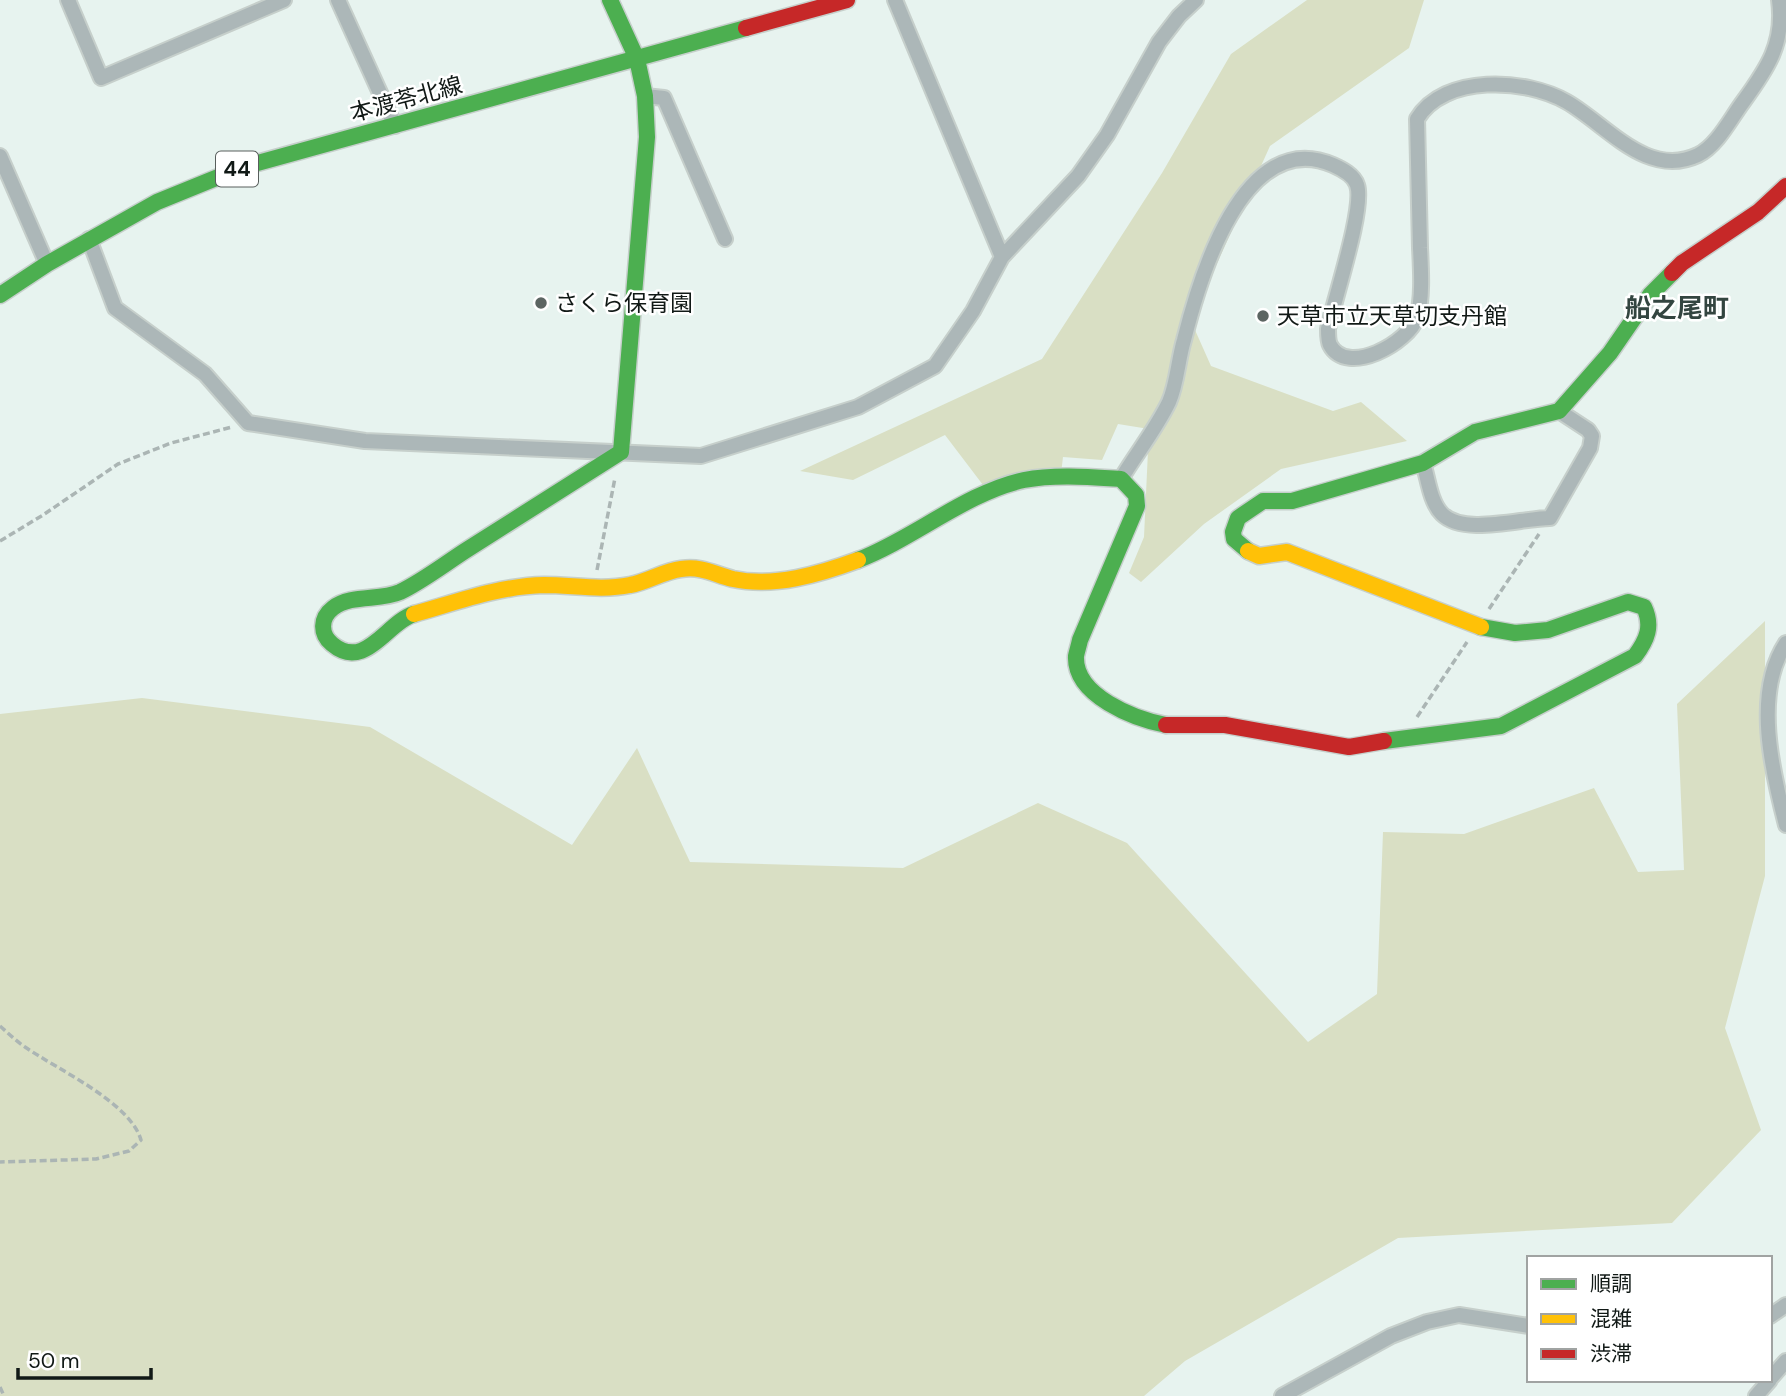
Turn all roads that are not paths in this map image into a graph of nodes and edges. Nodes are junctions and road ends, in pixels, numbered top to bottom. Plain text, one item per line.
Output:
1 (68, 0) edge
2 (284, 0) edge
3 (338, 0) edge
4 (610, 0) edge
5 (847, 0) edge
6 (895, 0) edge
7 (1196, 0) edge
8 (1779, 0) edge
9 (822, 3) edge
10 (637, 59) junction
11 (645, 96) junction
12 (395, 126) junction
13 (0, 156) edge
14 (1786, 186) edge
15 (89, 239) junction
16 (725, 239) dead end
17 (1002, 257) junction
18 (47, 264) junction
19 (0, 295) edge
20 (1559, 411) junction
21 (621, 452) junction
22 (1423, 463) junction
23 (1121, 479) junction
24 (1786, 643) edge
25 (1786, 825) edge
26 (1527, 1326) edge
27 (1786, 1361) edge
28 (1772, 1378) edge
29 (1768, 1382) edge
30 (1282, 1396) edge
31 (1756, 1396) edge

1 - 2 street
3 - 12 street
4 - 10 street
5 - 9 street, 本渡苓北線 / 44
6 - 17 street
7 - 17 street
8 - 23 street
9 - 10 street, 本渡苓北線 / 44
10 - 11 street
10 - 12 street, 本渡苓北線 / 44
11 - 16 street
11 - 21 street
12 - 15 street, 本渡苓北線 / 44
13 - 18 street
14 - 20 street
15 - 18 street, 本渡苓北線 / 44
15 - 21 street
17 - 21 street
18 - 19 street, 本渡苓北線 / 44
20 - 22 street
20 - 22 street
21 - 23 street
22 - 23 street
24 - 25 street
26 - 30 street
27 - 28 street
29 - 31 street

